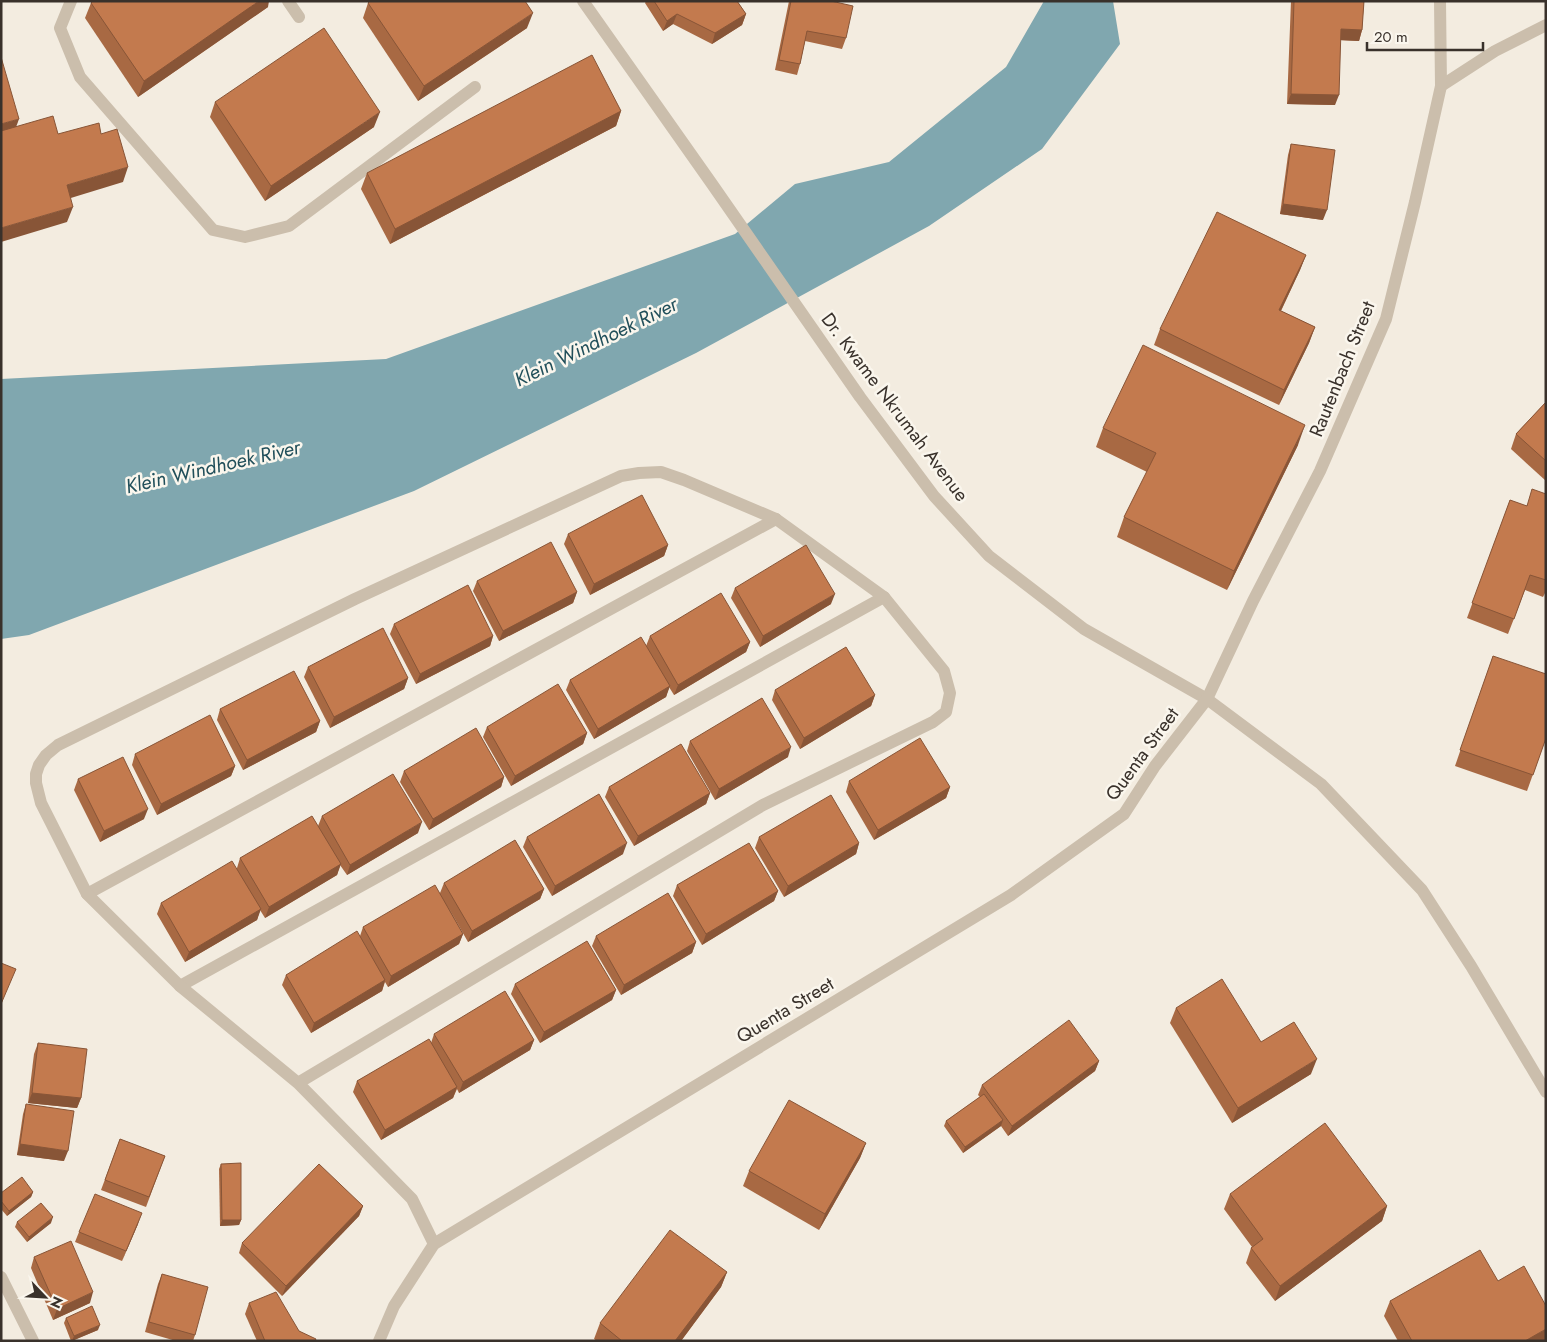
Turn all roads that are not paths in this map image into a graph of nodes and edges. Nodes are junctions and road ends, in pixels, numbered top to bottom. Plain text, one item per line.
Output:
1 (71, 1) edge
2 (288, 1) edge
3 (583, 1) edge
4 (1440, 1) edge
5 (299, 17) dead end
6 (1546, 25) edge
7 (1441, 86) junction
8 (475, 88) dead end
9 (776, 519) junction
10 (884, 597) junction
11 (1207, 699) junction
12 (87, 894) junction
13 (180, 986) junction
14 (298, 1083) junction
15 (1546, 1092) edge
16 (434, 1244) junction
17 (1, 1277) edge
18 (33, 1341) edge
19 (379, 1341) edge

1 - 8 street
2 - 5 street
3 - 11 street, Dr. Kwame Nkrumah Avenue
4 - 7 street, Rautenbach Street
6 - 7 street
7 - 11 street, Rautenbach Street
9 - 10 street
9 - 12 street
9 - 12 street
10 - 13 street
10 - 14 street
11 - 15 street, Dr. Kwame Nkrumah Avenue
11 - 16 street, Quenta Street
12 - 13 street
13 - 14 street
14 - 16 street
16 - 19 street, Quenta Street
17 - 18 street

